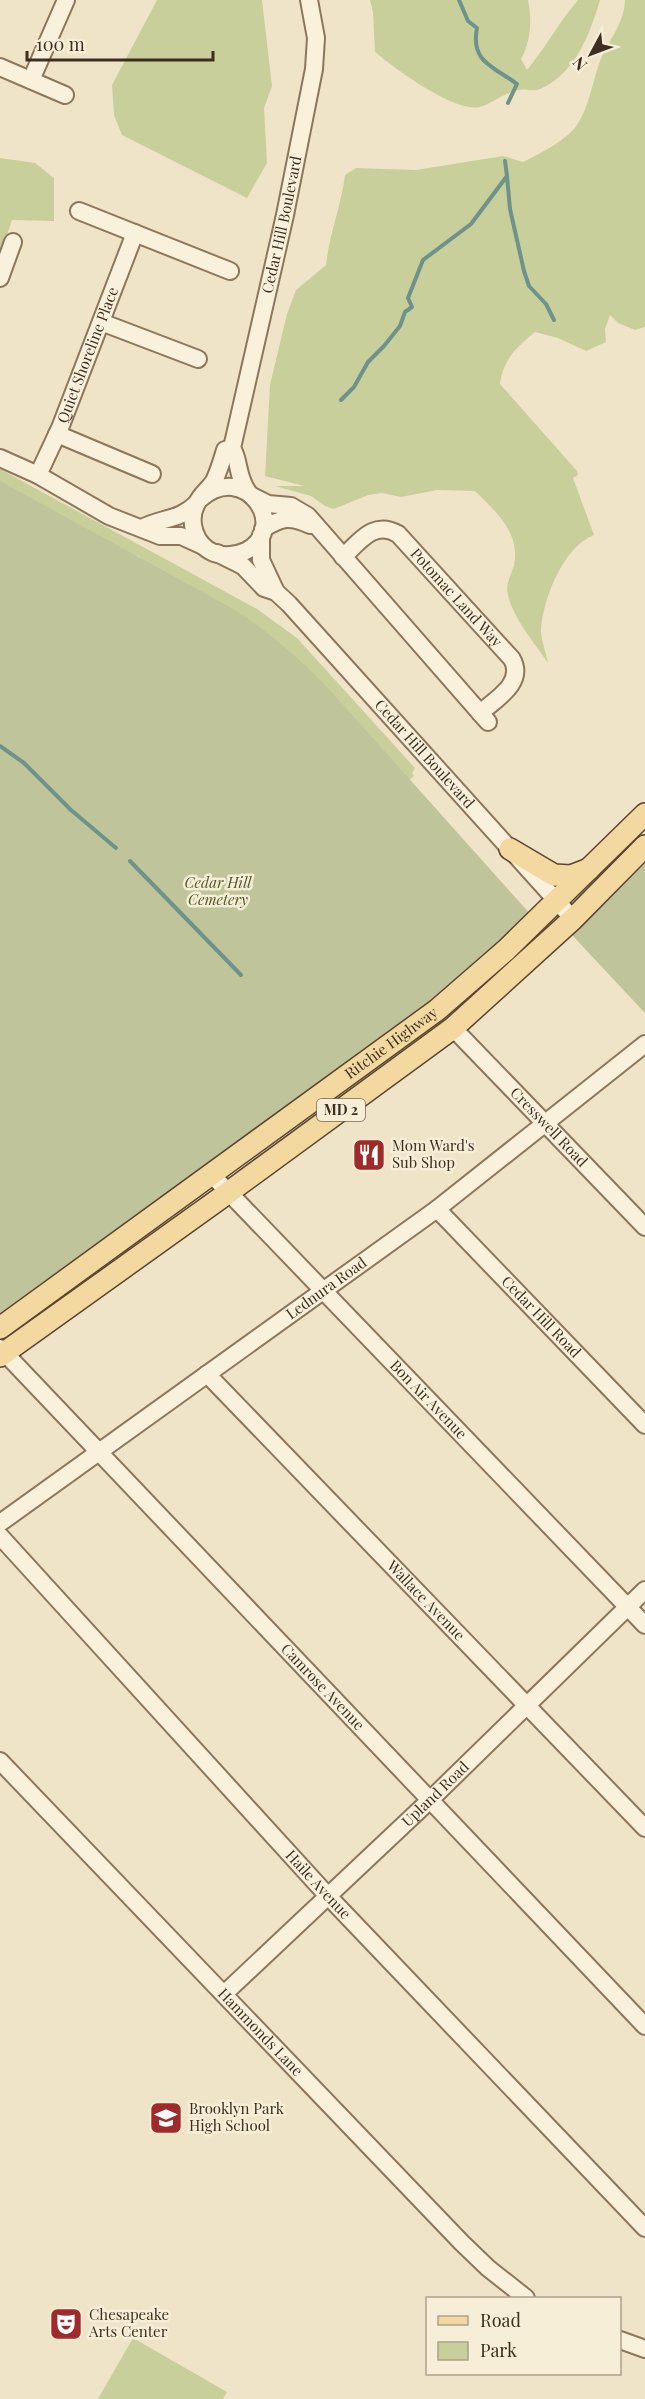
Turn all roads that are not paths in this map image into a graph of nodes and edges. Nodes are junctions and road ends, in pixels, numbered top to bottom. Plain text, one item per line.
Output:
1 (66, 0) edge
2 (309, 0) edge
3 (0, 67) edge
4 (31, 80) junction
5 (65, 95) dead end
6 (79, 211) dead end
7 (135, 233) junction
8 (13, 242) dead end
9 (230, 271) dead end
10 (0, 278) edge
11 (101, 322) junction
12 (198, 359) dead end
13 (57, 434) junction
14 (232, 448) junction
15 (0, 458) edge
16 (153, 474) dead end
17 (38, 475) junction
18 (250, 494) junction
19 (198, 501) junction
20 (142, 528) junction
21 (319, 529) junction
22 (262, 532) junction
23 (212, 550) junction
24 (344, 557) junction
25 (276, 592) junction
26 (645, 814) edge
27 (645, 846) edge
28 (510, 849) junction
29 (589, 869) junction
30 (557, 901) junction
31 (573, 919) junction
32 (453, 1028) junction
33 (645, 1044) edge
34 (546, 1124) junction
35 (212, 1175) junction
36 (229, 1192) junction
37 (437, 1209) junction
38 (645, 1227) edge
39 (324, 1291) junction
40 (0, 1328) edge
41 (1, 1352) edge
42 (207, 1374) junction
43 (645, 1425) edge
44 (100, 1453) junction
45 (0, 1523) edge
46 (0, 1536) edge
47 (645, 1590) edge
48 (627, 1607) junction
49 (645, 1625) edge
50 (527, 1705) junction
51 (0, 1761) edge
52 (430, 1800) junction
53 (645, 1828) edge
54 (327, 1895) junction
55 (224, 1994) junction
56 (645, 2026) edge
57 (645, 2228) edge
58 (525, 2297) edge
59 (621, 2340) edge
60 (645, 2349) edge

1 - 4 street
2 - 14 street, Cedar Hill Boulevard
3 - 4 street
4 - 5 street
6 - 7 street
7 - 9 street
7 - 11 street, Quiet Shoreline Place
8 - 10 street
11 - 12 street
11 - 13 street, Quiet Shoreline Place
13 - 16 street
13 - 17 street, Quiet Shoreline Place
14 - 18 street, Cedar Hill Boulevard
14 - 19 street, Cedar Hill Boulevard
15 - 17 street
17 - 20 street
18 - 19 street
18 - 21 street
18 - 22 street, Cedar Hill Boulevard
19 - 20 street
19 - 23 street, Cedar Hill Boulevard
20 - 23 street
21 - 22 street
21 - 24 street
22 - 23 street
22 - 25 street, Cedar Hill Boulevard
23 - 25 street, Cedar Hill Boulevard
24 - 24 street, Potomac Land Way
25 - 28 street, Cedar Hill Boulevard
26 - 29 main road, Ritchie Highway / MD 2
27 - 31 main road, Ritchie Highway / MD 2
28 - 29 main road
28 - 30 street, Cedar Hill Boulevard
29 - 30 main road, Ritchie Highway / MD 2
30 - 31 street, Cedar Hill Boulevard
30 - 35 main road, Ritchie Highway / MD 2
31 - 32 main road, Ritchie Highway / MD 2
32 - 34 street, Cresswell Road
32 - 36 main road, Ritchie Highway / MD 2
33 - 34 street, Lednura Road
34 - 37 street, Lednura Road
34 - 38 street, Cresswell Road
35 - 36 street, Bon Air Avenue
35 - 40 main road, Ritchie Highway / MD 2
36 - 39 street, Bon Air Avenue
36 - 41 main road, Ritchie Highway / MD 2
37 - 39 street, Lednura Road
37 - 43 street, Cedar Hill Road
39 - 42 street, Lednura Road
39 - 48 street, Bon Air Avenue
41 - 44 street, Camrose Avenue
42 - 44 street, Lednura Road
42 - 50 street, Wallace Avenue
44 - 45 street, Lednura Road
44 - 52 street, Camrose Avenue
46 - 54 street, Haile Avenue
47 - 48 street, Upland Road
48 - 49 street, Bon Air Avenue
48 - 50 street, Upland Road
50 - 52 street, Upland Road
50 - 53 street, Wallace Avenue
51 - 55 street, Hammonds Lane
52 - 54 street, Upland Road
52 - 56 street, Camrose Avenue
54 - 55 street, Upland Road
54 - 57 street, Haile Avenue
55 - 58 street, Hammonds Lane
59 - 60 street

